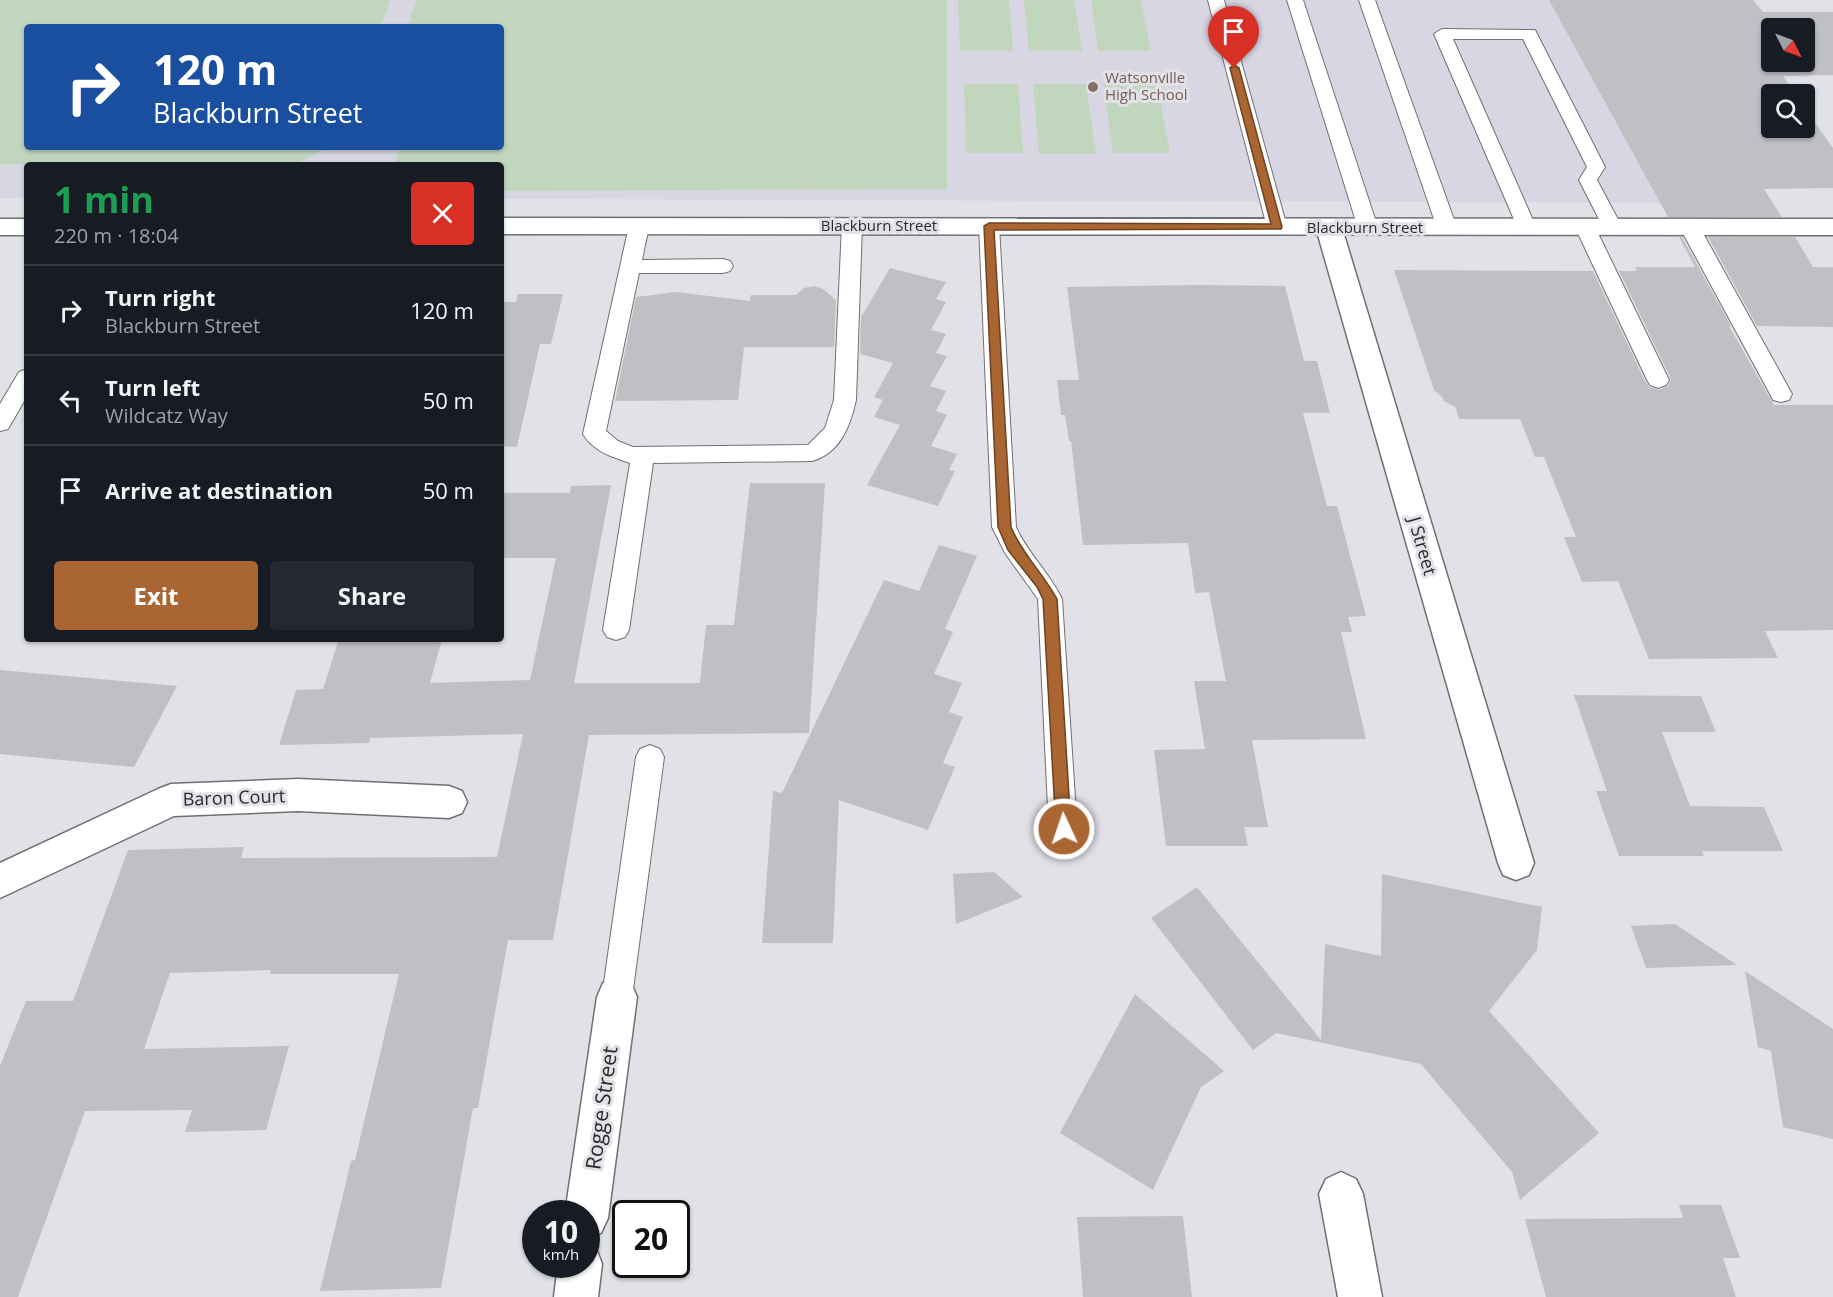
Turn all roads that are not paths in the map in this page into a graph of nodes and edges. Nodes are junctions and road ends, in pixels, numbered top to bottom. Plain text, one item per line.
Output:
1 (1216, 0) edge
2 (1295, 0) edge
3 (1367, 0) edge
4 (852, 225) junction
5 (504, 226) edge
6 (639, 226) junction
7 (989, 226) junction
8 (1689, 226) junction
9 (1833, 226) edge
10 (0, 227) edge
11 (24, 227) edge
12 (1277, 227) junction
13 (1526, 227) junction
14 (1585, 227) junction
15 (1612, 227) junction
16 (1329, 228) junction
17 (1368, 228) junction
18 (1447, 228) junction
19 (723, 266) dead end
20 (629, 267) junction
21 (1658, 380) dead end
22 (24, 382) edge
23 (1781, 394) dead end
24 (0, 423) edge
25 (643, 455) junction
26 (616, 630) dead end
27 (650, 757) dead end
28 (449, 802) dead end
29 (1064, 829) dead end
30 (1516, 863) dead end
31 (0, 881) edge
32 (617, 997) joint
33 (1341, 1194) dead end
34 (589, 1200) edge
35 (578, 1278) edge
36 (576, 1297) edge
37 (1359, 1297) edge

1 - 12 lane
2 - 17 lane
3 - 18 lane
4 - 6 street, Blackburn Street
4 - 7 street, Blackburn Street
4 - 25 lane
5 - 6 street, Blackburn Street
6 - 20 lane
7 - 12 street, Blackburn Street
7 - 29 lane
8 - 9 street, Blackburn Street
8 - 15 street, Blackburn Street
8 - 23 lane
10 - 11 street
12 - 16 street, Blackburn Street
13 - 14 street, Blackburn Street
13 - 15 lane
13 - 18 street, Blackburn Street
14 - 15 street, Blackburn Street
14 - 21 lane
16 - 17 street, Blackburn Street
16 - 30 street, J Street
17 - 18 street, Blackburn Street
19 - 20 lane
20 - 25 lane
22 - 24 lane
25 - 26 lane
27 - 32 lane
28 - 31 street, Baron Court
32 - 34 street, Rogge Street
33 - 37 street
35 - 36 street

